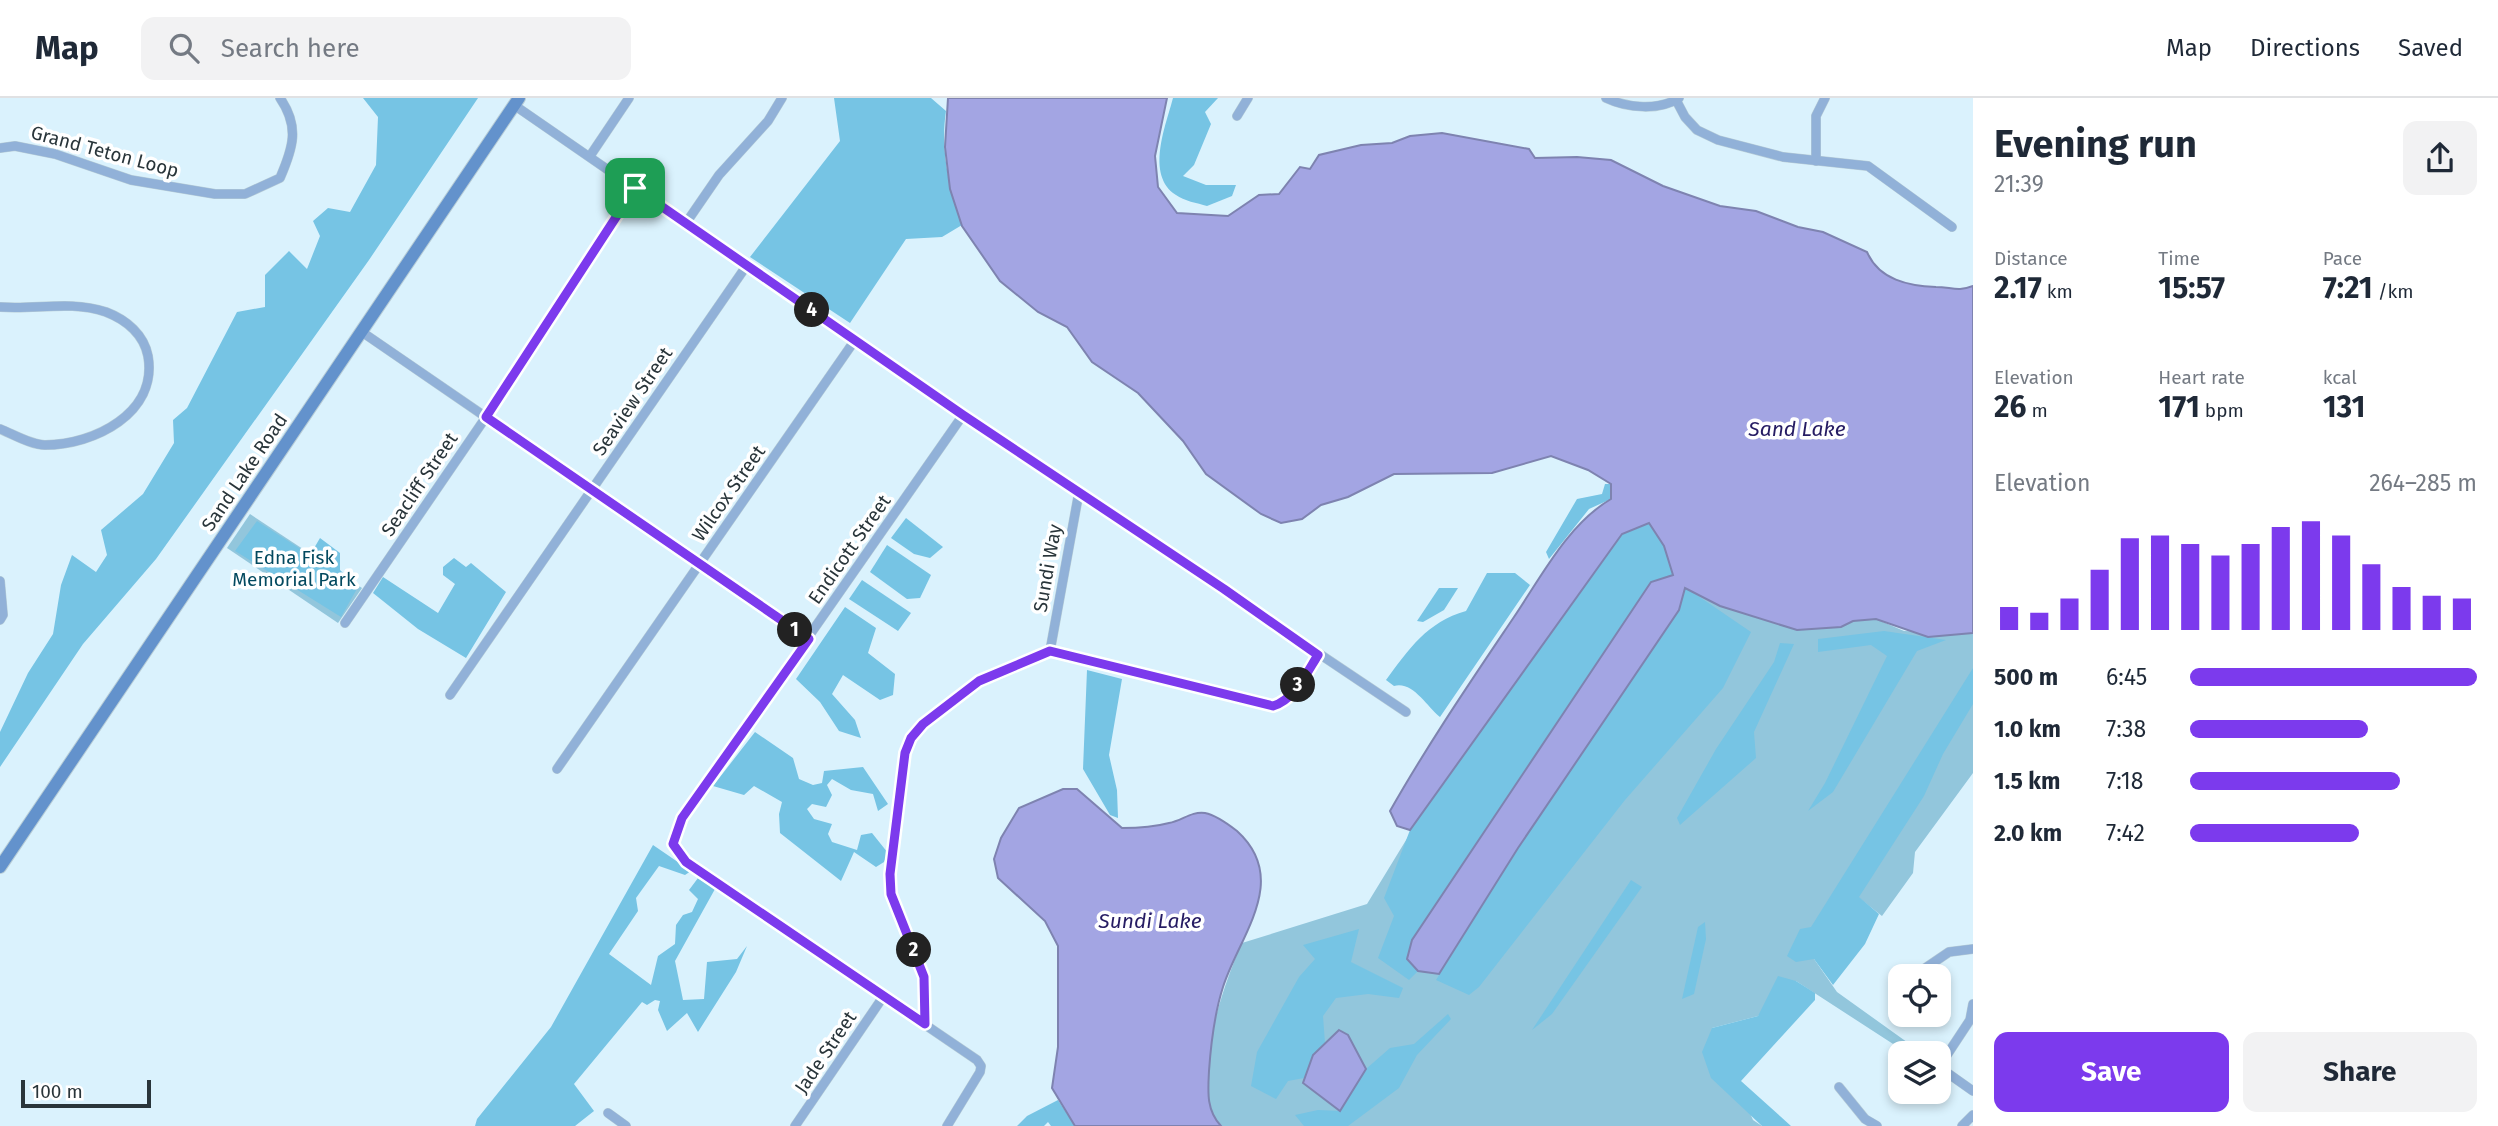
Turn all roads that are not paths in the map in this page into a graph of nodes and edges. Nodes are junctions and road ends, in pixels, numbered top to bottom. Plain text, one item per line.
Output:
1 (280, 98) edge
2 (629, 98) edge
3 (782, 98) edge
4 (1248, 98) edge
5 (1606, 98) edge
6 (1825, 98) edge
7 (1677, 99) edge
8 (517, 101) edge
9 (1237, 116) dead end
10 (0, 148) edge
11 (590, 156) junction
12 (1816, 161) junction
13 (635, 188) junction
14 (686, 223) junction
15 (1952, 227) dead end
16 (747, 265) junction
17 (0, 307) edge
18 (362, 332) junction
19 (855, 340) junction
20 (963, 415) junction
21 (486, 417) junction
22 (0, 429) edge
23 (593, 490) junction
24 (1079, 492) junction
25 (700, 564) junction
26 (0, 582) edge
27 (0, 620) edge
28 (345, 623) dead end
29 (809, 639) junction
30 (1050, 651) junction
31 (1318, 655) junction
32 (450, 695) dead end
33 (1406, 712) dead end
34 (557, 769) dead end
35 (0, 867) edge
36 (1973, 949) edge
37 (1931, 964) edge
38 (883, 997) junction
39 (1973, 1004) edge
40 (925, 1024) junction
41 (1951, 1049) edge
42 (1951, 1075) edge
43 (1839, 1087) dead end
44 (1973, 1091) edge
45 (608, 1113) dead end
46 (1973, 1115) edge
47 (626, 1126) edge
48 (795, 1126) edge
49 (947, 1126) edge
50 (1877, 1126) edge
51 (1962, 1126) edge

1 - 10 street, Grand Teton Loop
2 - 11 street
3 - 14 street
4 - 9 street
5 - 7 street
6 - 12 street
7 - 12 street
8 - 11 street
8 - 18 main road, Sand Lake Road
11 - 13 street
12 - 15 street
13 - 14 street
13 - 21 street, Seacliff Street
14 - 16 street
16 - 19 street
16 - 23 street, Seaview Street
17 - 22 street
18 - 21 street
18 - 35 main road, Sand Lake Road
19 - 20 street
19 - 25 street, Wilcox Street
20 - 24 street
20 - 29 street, Endicott Street
21 - 23 street
21 - 28 street, Seacliff Street
23 - 25 street
23 - 32 street, Seaview Street
24 - 30 street, Sundi Way
24 - 31 street
25 - 29 street
25 - 34 street, Wilcox Street
26 - 27 street
29 - 38 street, Endicott Street
30 - 31 street
30 - 40 street
31 - 33 street
36 - 37 street
38 - 40 street
38 - 48 street, Jade Street
39 - 41 street
40 - 49 street
42 - 44 street
43 - 50 street
45 - 47 street
46 - 51 street

